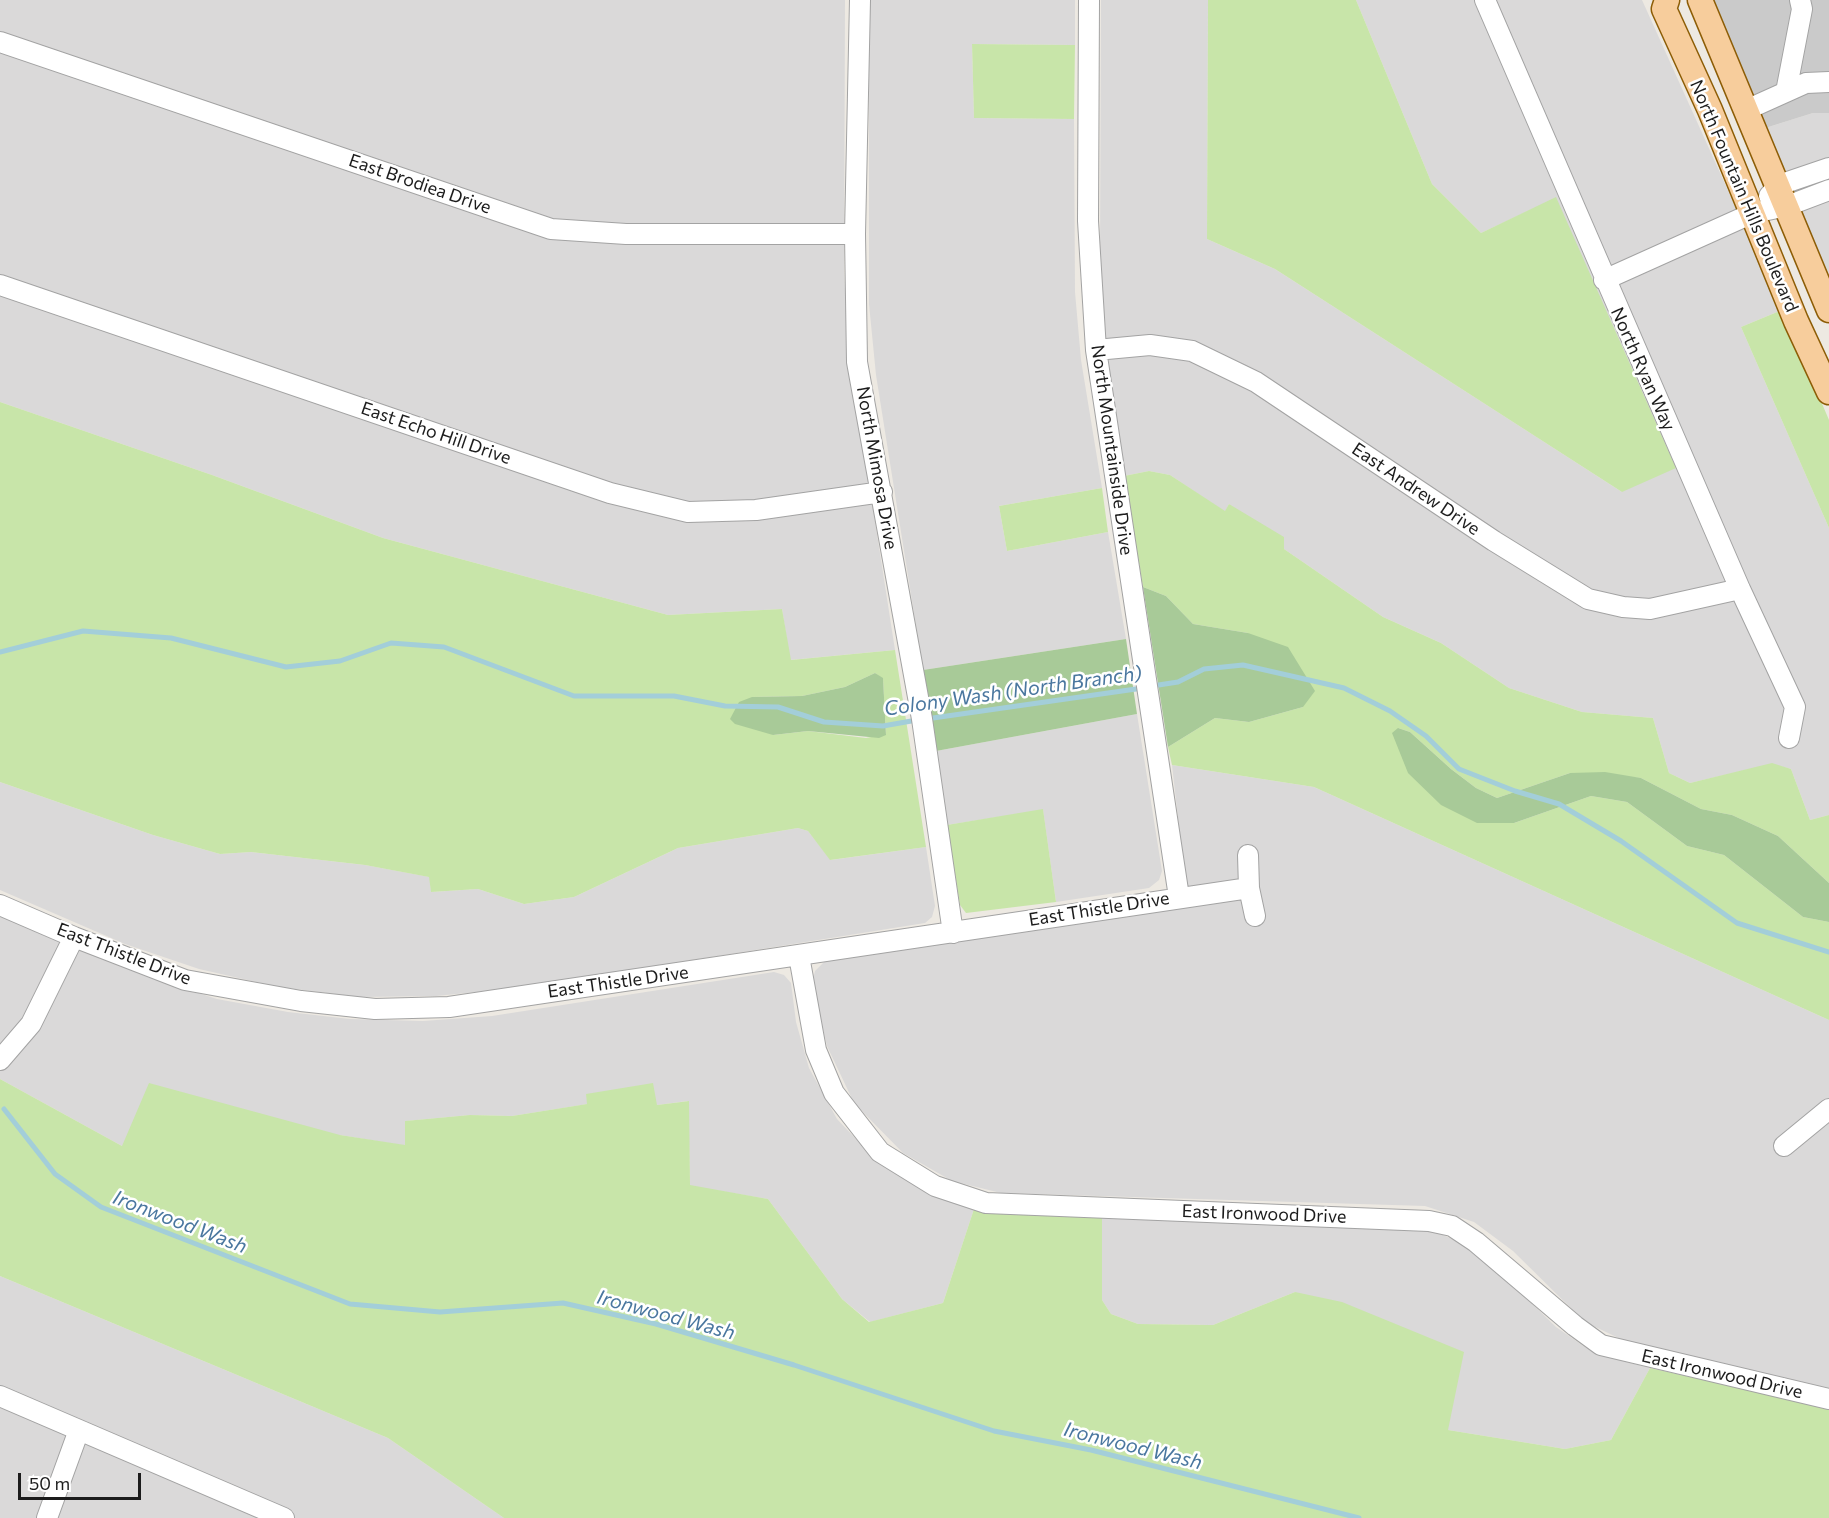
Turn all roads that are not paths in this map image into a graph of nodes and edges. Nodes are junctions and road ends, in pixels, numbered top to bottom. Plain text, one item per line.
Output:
1 (860, 0) edge
2 (1089, 0) edge
3 (1485, 0) edge
4 (1667, 0) edge
5 (1700, 0) edge
6 (1800, 0) edge
7 (0, 42) edge
8 (1828, 79) edge
9 (1786, 92) junction
10 (1746, 110) junction
11 (1829, 168) edge
12 (1829, 190) edge
13 (1783, 196) junction
14 (1753, 213) junction
15 (855, 234) junction
16 (1604, 280) junction
17 (0, 285) edge
18 (1829, 310) edge
19 (1096, 350) junction
20 (1829, 392) edge
21 (882, 492) junction
22 (1740, 589) junction
23 (1789, 738) dead end
24 (1248, 855) dead end
25 (1249, 888) junction
26 (1179, 897) junction
27 (0, 905) edge
28 (1255, 916) dead end
29 (953, 933) junction
30 (74, 937) junction
31 (799, 956) junction
32 (0, 1060) edge
33 (1829, 1109) edge
34 (1784, 1146) dead end
35 (0, 1396) edge
36 (1829, 1399) edge
37 (80, 1430) junction
38 (47, 1518) edge
39 (284, 1518) edge

1 - 15 street, North Mimosa Drive
2 - 19 street, North Mountainside Drive
3 - 16 street, North Ryan Way
4 - 14 main road, North Fountain Hills Boulevard
5 - 10 main road, North Fountain Hills Boulevard
6 - 9 street
7 - 15 street, East Brodiea Drive
8 - 9 street
9 - 10 street
10 - 13 main road, North Fountain Hills Boulevard
11 - 13 street
12 - 13 street
13 - 14 street
13 - 18 main road, North Fountain Hills Boulevard
14 - 16 street
14 - 20 main road, North Fountain Hills Boulevard
15 - 21 street, North Mimosa Drive
16 - 22 street, North Ryan Way
17 - 21 street, East Echo Hill Drive
19 - 22 street, East Andrew Drive
19 - 26 street, North Mountainside Drive
21 - 29 street, North Mimosa Drive
22 - 23 street, North Ryan Way
24 - 25 street
25 - 26 street, East Thistle Drive
25 - 28 street
26 - 29 street, East Thistle Drive
27 - 30 street, East Thistle Drive
29 - 31 street, East Thistle Drive
30 - 31 street, East Thistle Drive
30 - 32 street
31 - 36 street, East Ironwood Drive
33 - 34 street
35 - 37 street
37 - 38 street
37 - 39 street

